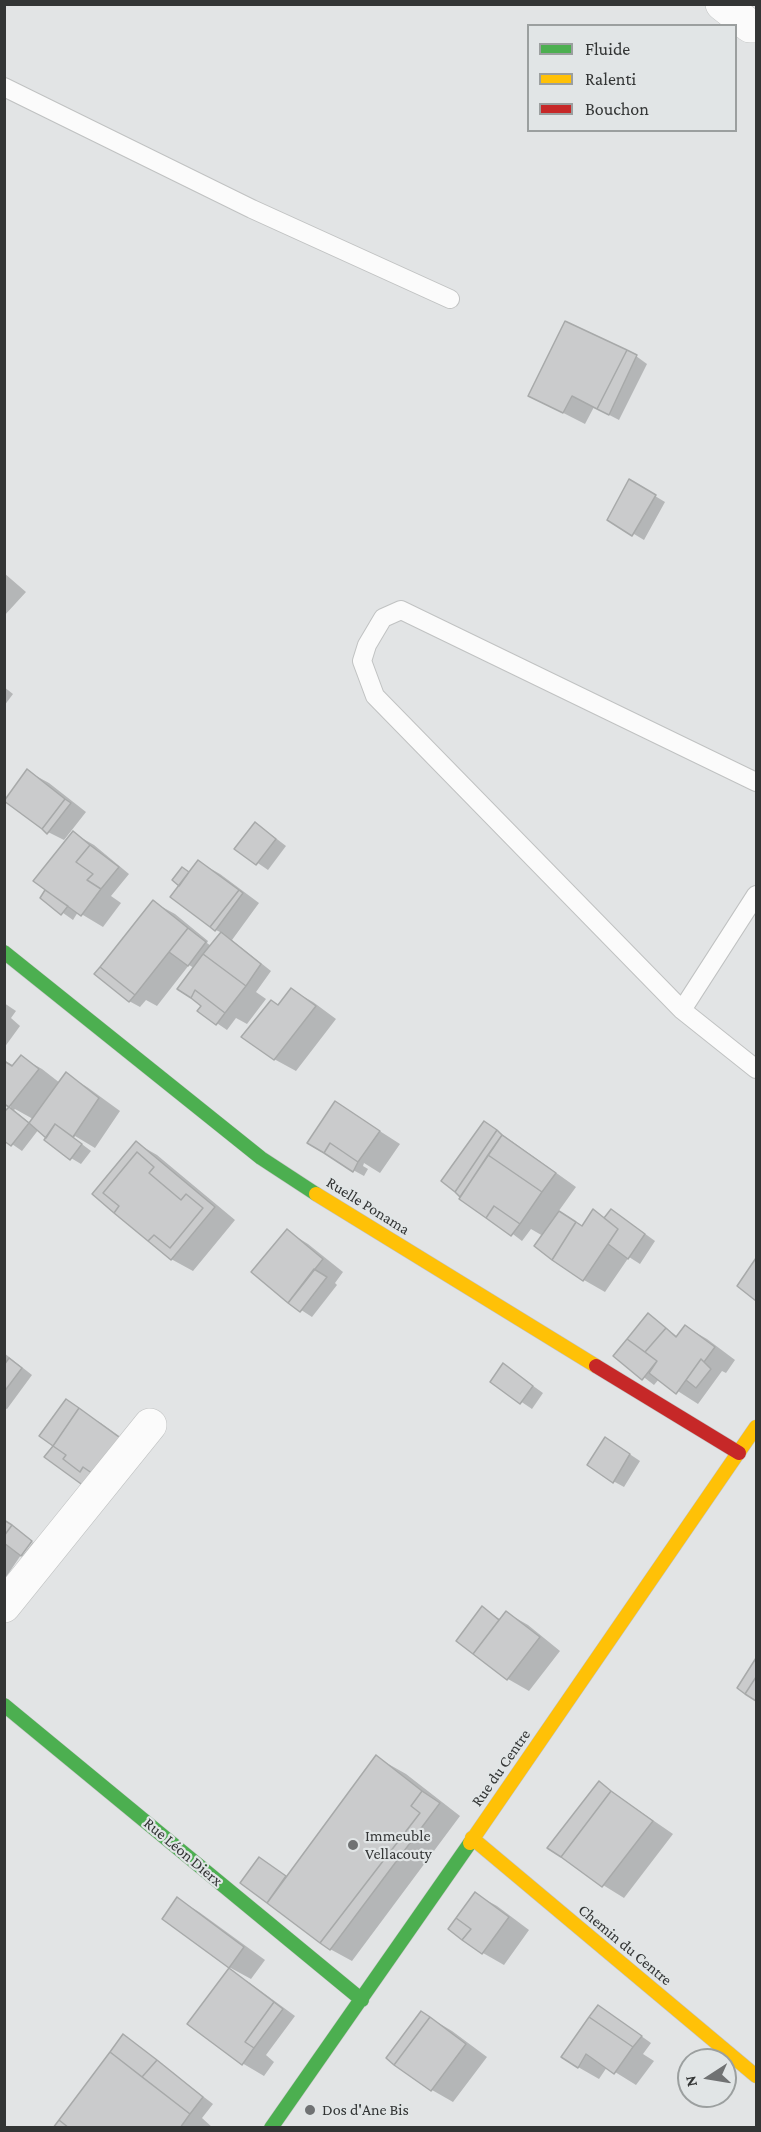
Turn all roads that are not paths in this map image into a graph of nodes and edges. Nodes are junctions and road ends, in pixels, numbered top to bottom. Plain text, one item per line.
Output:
1 (722, 4) edge
2 (756, 26) edge
3 (4, 87) edge
4 (450, 299) dead end
5 (756, 782) edge
6 (756, 895) edge
7 (4, 952) edge
8 (682, 1010) junction
9 (756, 1070) edge
10 (150, 1425) dead end
11 (751, 1436) edge
12 (4, 1606) edge
13 (4, 1705) edge
14 (472, 1838) junction
15 (362, 2000) junction
16 (756, 2076) edge
17 (271, 2127) edge

1 - 2 street
3 - 4 lane
5 - 8 lane
6 - 8 lane
7 - 11 street, Ruelle Ponama
8 - 9 lane
10 - 12 street
11 - 14 street, Rue du Centre
13 - 15 street, Rue Léon Dierx
14 - 15 street, Rue du Centre
14 - 16 street, Chemin du Centre
15 - 17 street, Rue du Centre

